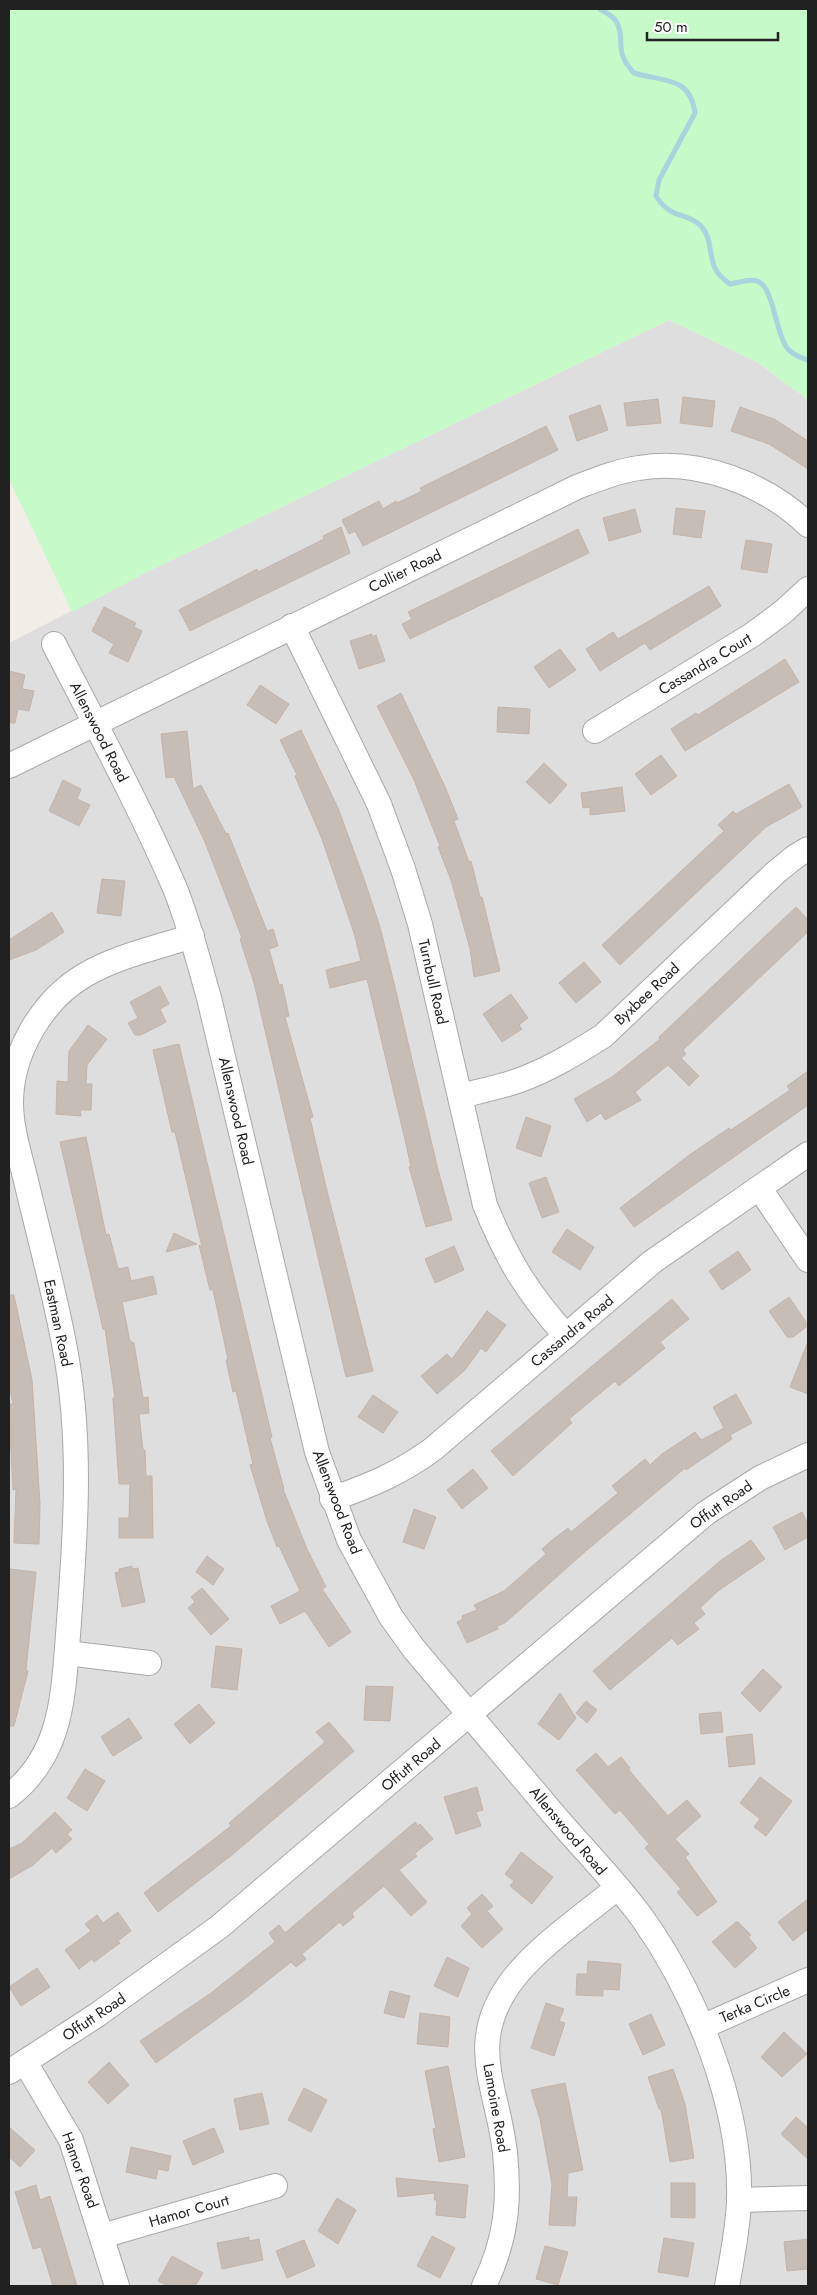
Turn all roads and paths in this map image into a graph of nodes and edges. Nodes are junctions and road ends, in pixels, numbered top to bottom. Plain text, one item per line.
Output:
1 (808, 524) edge
2 (808, 589) edge
3 (292, 626) junction
4 (54, 644) dead end
5 (95, 724) junction
6 (595, 730) dead end
7 (9, 766) edge
8 (808, 849) edge
9 (192, 936) junction
10 (460, 1096) junction
11 (808, 1154) edge
12 (760, 1189) junction
13 (808, 1260) edge
14 (566, 1336) junction
15 (808, 1455) edge
16 (332, 1499) junction
17 (67, 1653) junction
18 (149, 1663) dead end
19 (470, 1715) junction
20 (9, 1796) edge
21 (616, 1888) junction
22 (808, 1980) edge
23 (702, 2027) junction
24 (17, 2067) edge
25 (275, 2186) dead end
26 (808, 2198) edge
27 (739, 2200) junction
28 (102, 2236) junction
29 (117, 2286) edge
30 (484, 2286) edge
31 (727, 2286) edge

1 - 3 street, Collier Road
2 - 6 street, Cassandra Court
3 - 5 street, Collier Road
3 - 10 street, Turnbull Road
4 - 5 street, Allenswood Road
5 - 7 street, Collier Road
5 - 9 street, Allenswood Road
8 - 10 street, Byxbee Road
9 - 16 street, Allenswood Road
9 - 17 street, Eastman Road
10 - 14 street, Turnbull Road
11 - 12 street, Cassandra Road
12 - 13 street
12 - 14 street, Cassandra Road
14 - 16 street, Cassandra Road
15 - 19 street, Offutt Road
16 - 19 street, Allenswood Road
17 - 18 street
17 - 20 street, Eastman Road
19 - 21 street, Allenswood Road
19 - 24 street, Offutt Road
21 - 23 street, Allenswood Road
21 - 30 street, Lamoine Road
22 - 23 street, Terka Circle
23 - 27 street, Allenswood Road
24 - 28 street, Hamor Road
25 - 28 street, Hamor Court
26 - 27 street
27 - 31 street, Allenswood Road
28 - 29 street, Hamor Road

